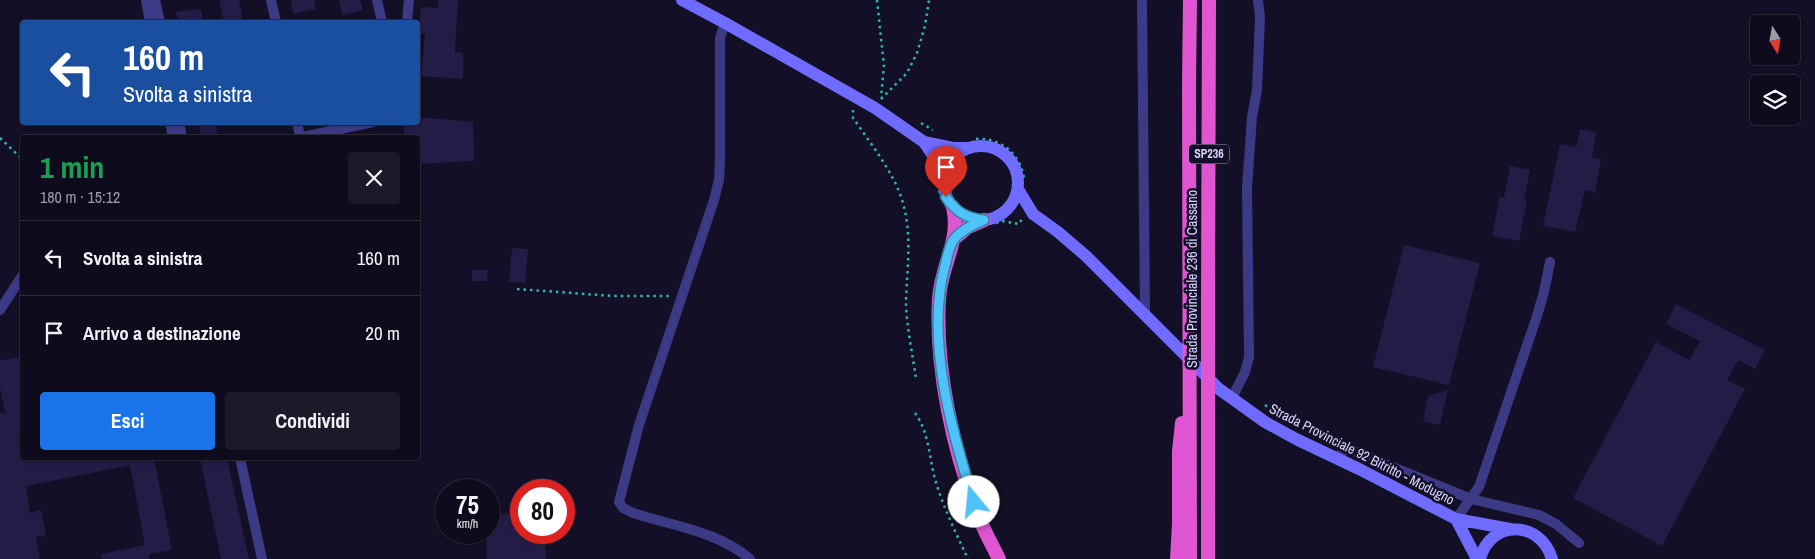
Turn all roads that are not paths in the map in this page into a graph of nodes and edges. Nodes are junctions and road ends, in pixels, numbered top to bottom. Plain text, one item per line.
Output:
1 (146, 0) edge
2 (155, 0) edge
3 (271, 0) edge
4 (377, 0) edge
5 (409, 0) edge
6 (682, 0) edge
7 (1142, 0) edge
8 (1190, 0) edge
9 (1209, 0) edge
10 (1258, 0) edge
11 (150, 20) edge
12 (160, 20) edge
13 (276, 20) edge
14 (382, 20) edge
15 (407, 20) edge
16 (726, 23) junction
17 (359, 125) edge
18 (309, 135) edge
19 (924, 142) junction
20 (969, 148) junction
21 (941, 176) junction
22 (1018, 189) junction
23 (949, 206) junction
24 (1001, 214) junction
25 (1033, 214) junction
26 (984, 220) junction
27 (955, 238) junction
28 (1550, 262) dead end
29 (20, 279) edge
30 (0, 310) edge
31 (1145, 314) junction
32 (1189, 372) junction
33 (1232, 398) junction
34 (1337, 459) junction
35 (240, 460) edge
36 (1471, 499) junction
37 (1208, 516) junction
38 (1456, 519) junction
39 (1510, 529) junction
40 (1578, 544) dead end
41 (262, 559) edge
42 (750, 559) edge
43 (999, 559) edge
44 (1177, 559) edge
45 (1190, 559) edge
46 (1208, 559) edge
47 (1213, 559) edge
48 (1479, 559) edge
49 (1552, 559) edge

1 - 11 street
2 - 12 street
3 - 13 street
4 - 14 street
5 - 15 street
6 - 16 main road
7 - 31 street
8 - 32 highway, Strada Provinciale 236 di Cassano / SP236
9 - 37 highway, Strada Provinciale 236 di Cassano / SP236
10 - 33 street
16 - 19 main road
16 - 42 street
17 - 18 street
19 - 20 main road
19 - 21 main road
20 - 21 main road
20 - 22 main road
21 - 23 main road
22 - 24 main road
22 - 25 main road
23 - 26 main road
23 - 27 highway
24 - 25 main road
24 - 26 main road
25 - 31 main road, Strada Provinciale 92 Bitritto - Modugno
26 - 27 highway
27 - 43 highway
28 - 36 street
29 - 30 street
31 - 33 main road, Strada Provinciale 92 Bitritto - Modugno
32 - 44 highway
32 - 45 highway, Strada Provinciale 236 di Cassano / SP236
33 - 34 main road, Strada Provinciale 92 Bitritto - Modugno
34 - 36 street
34 - 38 main road, Strada Provinciale 92 Bitritto - Modugno
35 - 41 street
36 - 38 street
36 - 40 street
37 - 46 highway, Strada Provinciale 236 di Cassano / SP236
37 - 47 highway
38 - 39 main road, Strada Provinciale 92 Bitritto - Modugno
38 - 48 main road
39 - 48 main road
39 - 49 main road, Strada Provinciale 92 Bitritto - Modugno

